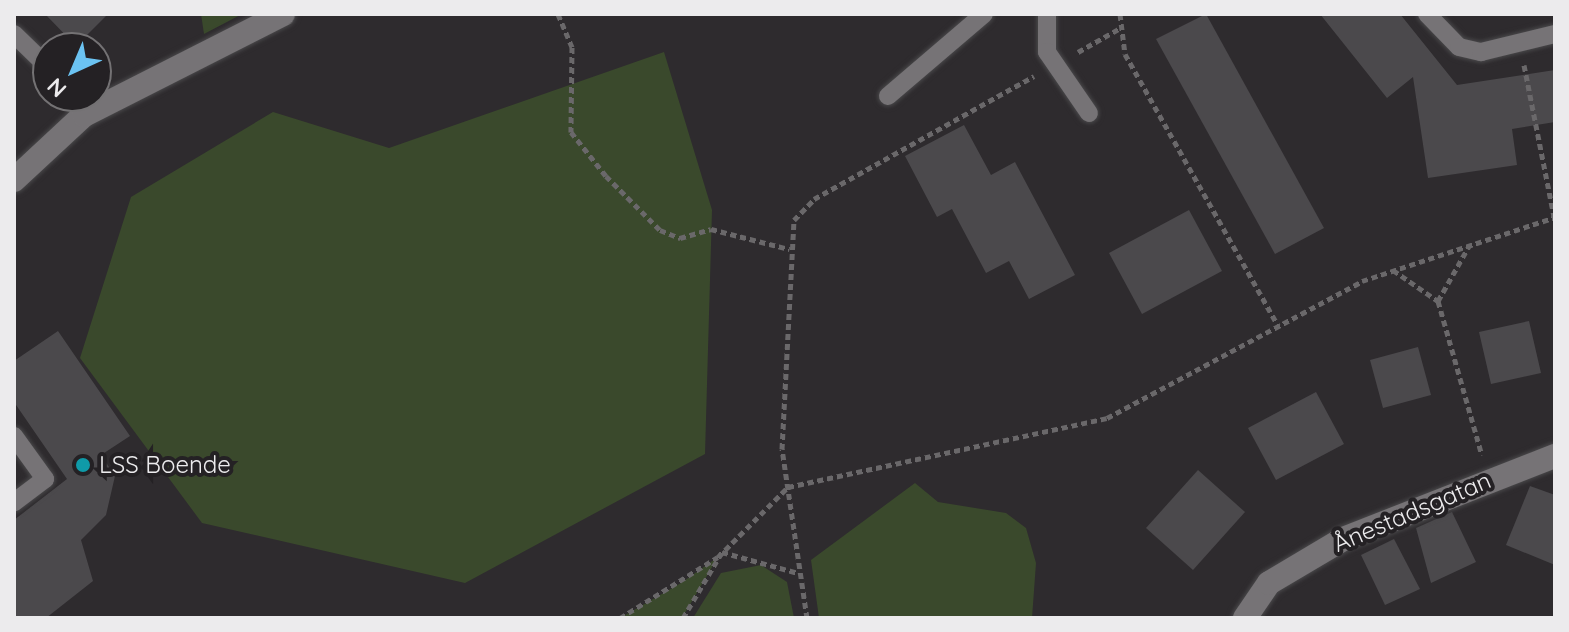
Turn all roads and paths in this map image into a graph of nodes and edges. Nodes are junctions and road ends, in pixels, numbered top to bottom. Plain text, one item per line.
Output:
1 (283, 14) edge
2 (558, 14) edge
3 (984, 14) edge
4 (1047, 14) edge
5 (1120, 14) edge
6 (1427, 14) edge
7 (1122, 27) junction
8 (14, 34) edge
9 (1555, 34) edge
10 (1519, 41) junction
11 (32, 51) edge
12 (1055, 65) junction
13 (112, 90) edge
14 (888, 96) dead end
15 (71, 112) edge
16 (1089, 113) dead end
17 (14, 180) edge
18 (1554, 217) edge
19 (1470, 244) junction
20 (789, 249) junction
21 (1393, 270) junction
22 (1438, 301) junction
23 (1278, 326) junction
24 (14, 436) edge
25 (1555, 456) edge
26 (1489, 479) junction
27 (788, 487) junction
28 (14, 502) edge
29 (722, 552) junction
30 (798, 573) junction
31 (255, 618) edge
32 (303, 618) edge
33 (620, 618) edge
34 (683, 618) edge
35 (807, 618) edge
36 (1245, 618) edge

1 - 13 street
2 - 20 path
3 - 14 lane
4 - 12 lane
5 - 7 path
6 - 10 lane
7 - 12 path
7 - 23 path
8 - 11 lane
9 - 10 lane
10 - 18 path
12 - 16 lane
12 - 20 path
15 - 17 street
18 - 19 path
19 - 21 path
19 - 22 path
20 - 27 path
21 - 22 path
21 - 23 path
22 - 26 path
23 - 27 path
24 - 28 lane
25 - 26 street, Ånestadsgatan
26 - 36 street, Ånestadsgatan
27 - 29 path
27 - 30 path
29 - 30 path
29 - 33 path
29 - 34 path
30 - 35 path
31 - 32 path

